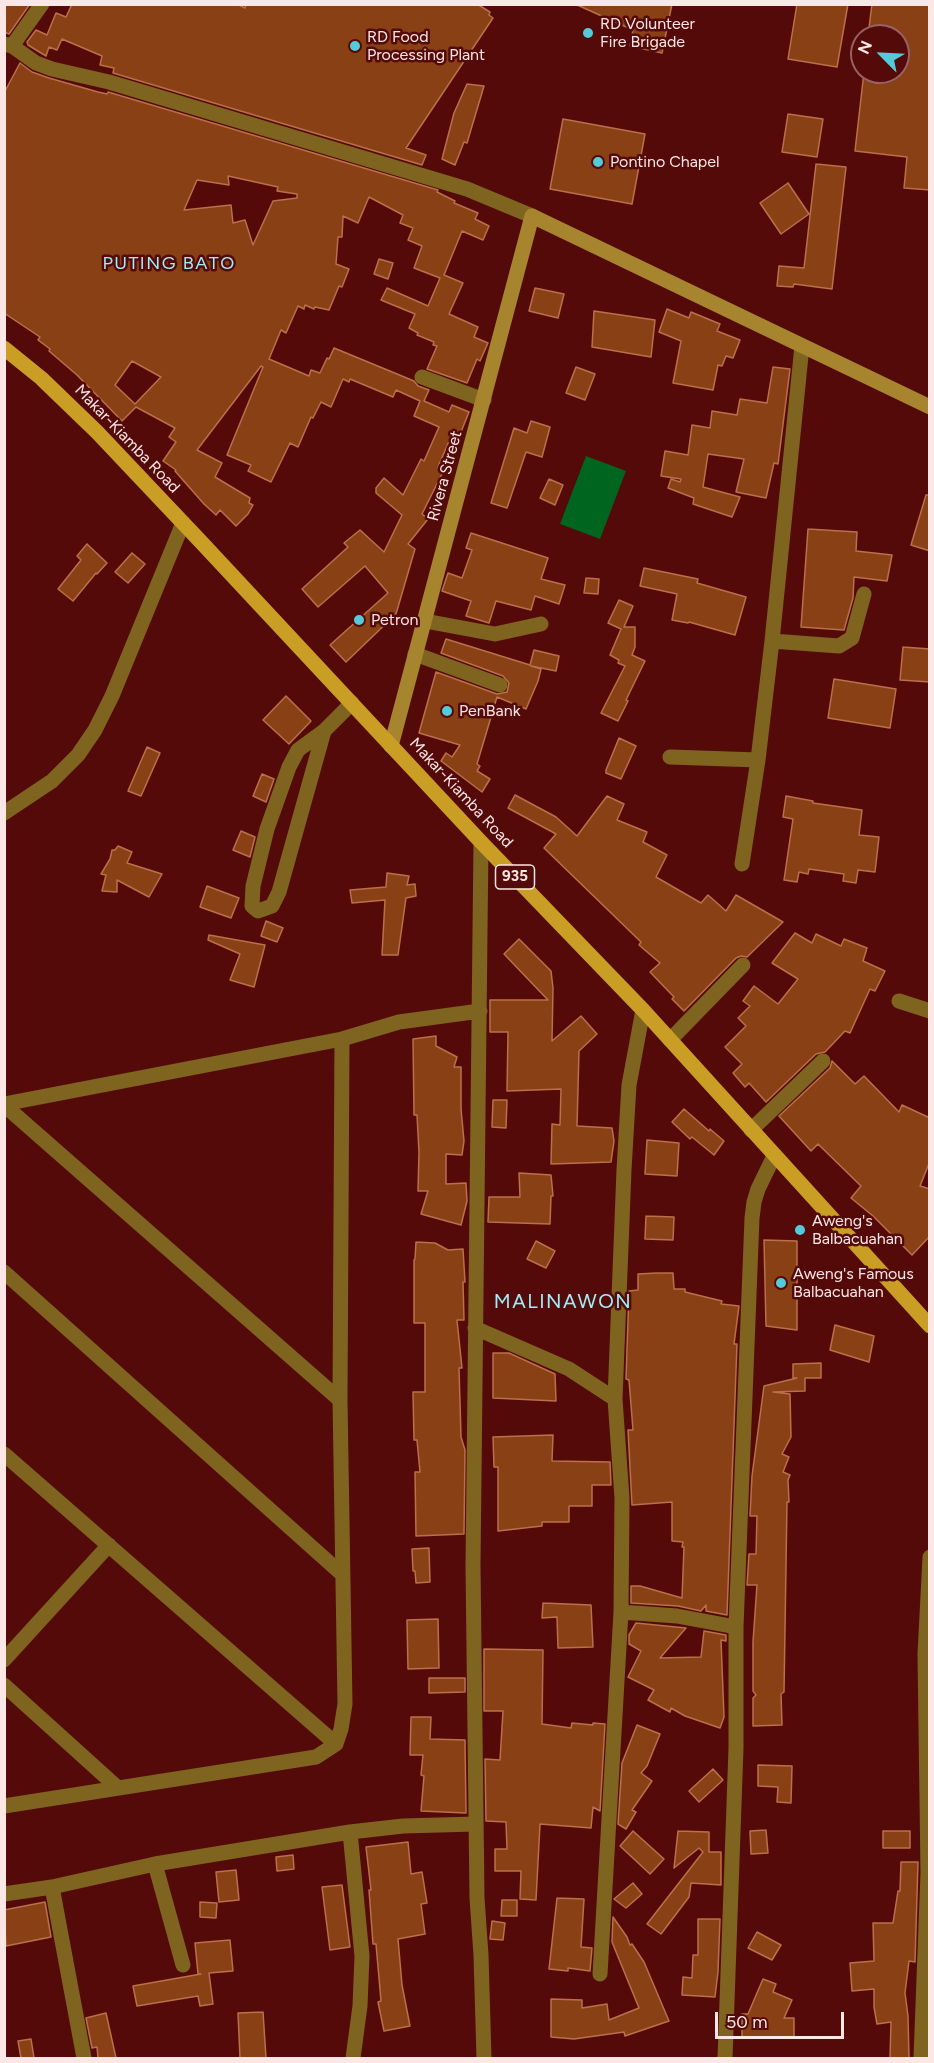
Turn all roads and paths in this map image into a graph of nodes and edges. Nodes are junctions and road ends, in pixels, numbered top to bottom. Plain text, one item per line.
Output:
1 (42, 4) edge
2 (8, 45) edge
3 (532, 216) junction
4 (802, 346) junction
5 (4, 348) edge
6 (422, 377) dead end
7 (484, 400) junction
8 (930, 407) edge
9 (183, 523) junction
10 (864, 594) dead end
11 (425, 621) junction
12 (541, 624) dead end
13 (772, 641) junction
14 (416, 654) junction
15 (500, 686) dead end
16 (352, 703) junction
17 (324, 731) junction
18 (391, 746) junction
19 (669, 757) dead end
20 (758, 760) junction
21 (4, 813) edge
22 (481, 842) junction
23 (742, 864) dead end
24 (743, 965) dead end
25 (899, 1001) dead end
26 (643, 1010) junction
27 (480, 1011) junction
28 (930, 1011) edge
29 (342, 1039) junction
30 (669, 1040) junction
31 (823, 1061) dead end
32 (4, 1105) edge
33 (751, 1130) junction
34 (774, 1156) junction
35 (4, 1272) edge
36 (930, 1326) edge
37 (475, 1328) junction
38 (615, 1399) junction
39 (340, 1400) junction
40 (4, 1454) edge
41 (109, 1545) junction
42 (930, 1557) edge
43 (343, 1575) junction
44 (621, 1612) junction
45 (736, 1627) junction
46 (4, 1660) edge
47 (4, 1685) edge
48 (336, 1744) junction
49 (118, 1788) junction
50 (4, 1806) edge
51 (476, 1824) junction
52 (350, 1832) junction
53 (155, 1864) junction
54 (52, 1887) junction
55 (4, 1894) edge
56 (183, 1965) dead end
57 (600, 1974) dead end
58 (84, 2058) edge
59 (354, 2058) edge
60 (484, 2058) edge
61 (725, 2058) edge
62 (921, 2058) edge

1 - 2 street
2 - 3 street
3 - 4 street
3 - 7 street, Rivera Street
4 - 8 street
4 - 13 street
5 - 9 main road, Makar-Kiamba Road / 935
6 - 7 street
7 - 11 street, Rivera Street
9 - 16 main road, Makar-Kiamba Road / 935
9 - 21 street
10 - 13 street
11 - 12 street
11 - 14 street, Rivera Street
13 - 20 street
14 - 15 street
14 - 18 street, Rivera Street
16 - 17 street
16 - 18 main road, Makar-Kiamba Road / 935
17 - 17 street
18 - 22 main road, Makar-Kiamba Road / 935
19 - 20 street
20 - 23 street
22 - 26 main road, Makar-Kiamba Road / 935
22 - 27 street
24 - 30 street
25 - 28 street
26 - 30 main road, Makar-Kiamba Road / 935
26 - 38 street
27 - 29 street
27 - 37 street
29 - 32 street
29 - 39 street
30 - 33 main road, Makar-Kiamba Road / 935
31 - 33 street
32 - 39 street
33 - 34 main road, Makar-Kiamba Road / 935
34 - 36 main road, Makar-Kiamba Road / 935
34 - 45 street
35 - 43 street
37 - 38 street
37 - 51 street
38 - 44 street
39 - 43 street
40 - 41 street
41 - 46 street
41 - 48 street
42 - 62 street
43 - 48 street
44 - 45 street
44 - 57 street
45 - 61 street
47 - 49 street
48 - 49 street
49 - 50 street
51 - 52 street
51 - 60 street
52 - 53 street
52 - 59 street
53 - 54 street
53 - 56 street
54 - 55 street
54 - 58 street

